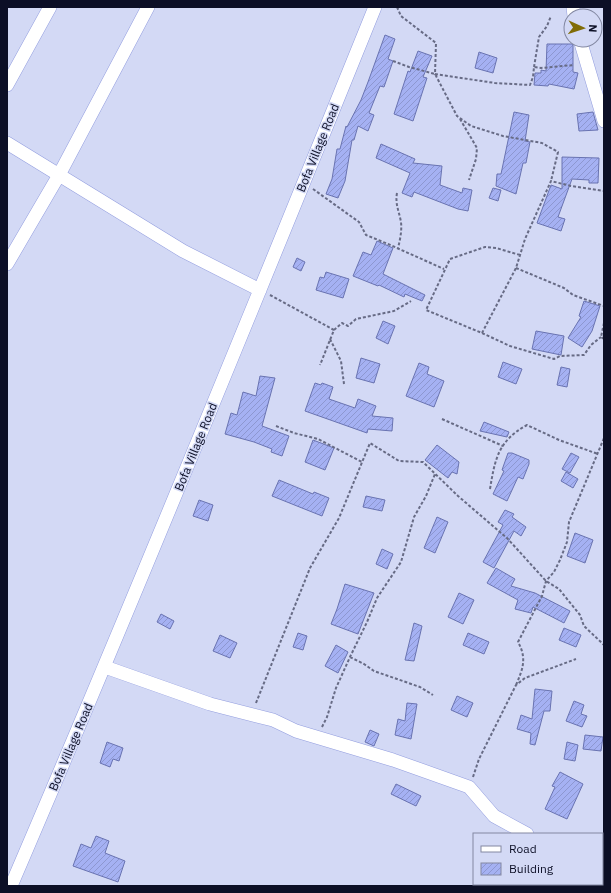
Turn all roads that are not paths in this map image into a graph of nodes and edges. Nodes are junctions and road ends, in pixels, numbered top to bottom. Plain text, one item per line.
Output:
1 (50, 7) edge
2 (148, 7) edge
3 (375, 7) edge
4 (582, 48) edge
5 (7, 85) edge
6 (604, 121) edge
7 (7, 143) edge
8 (59, 175) junction
9 (7, 264) edge
10 (260, 290) junction
11 (105, 667) junction
12 (525, 833) edge
13 (11, 886) edge

1 - 5 street
2 - 8 street
3 - 10 street, Bofa Village Road
4 - 6 street
7 - 8 street
8 - 9 street
8 - 10 street
10 - 11 street, Bofa Village Road
11 - 12 street
11 - 13 street, Bofa Village Road

